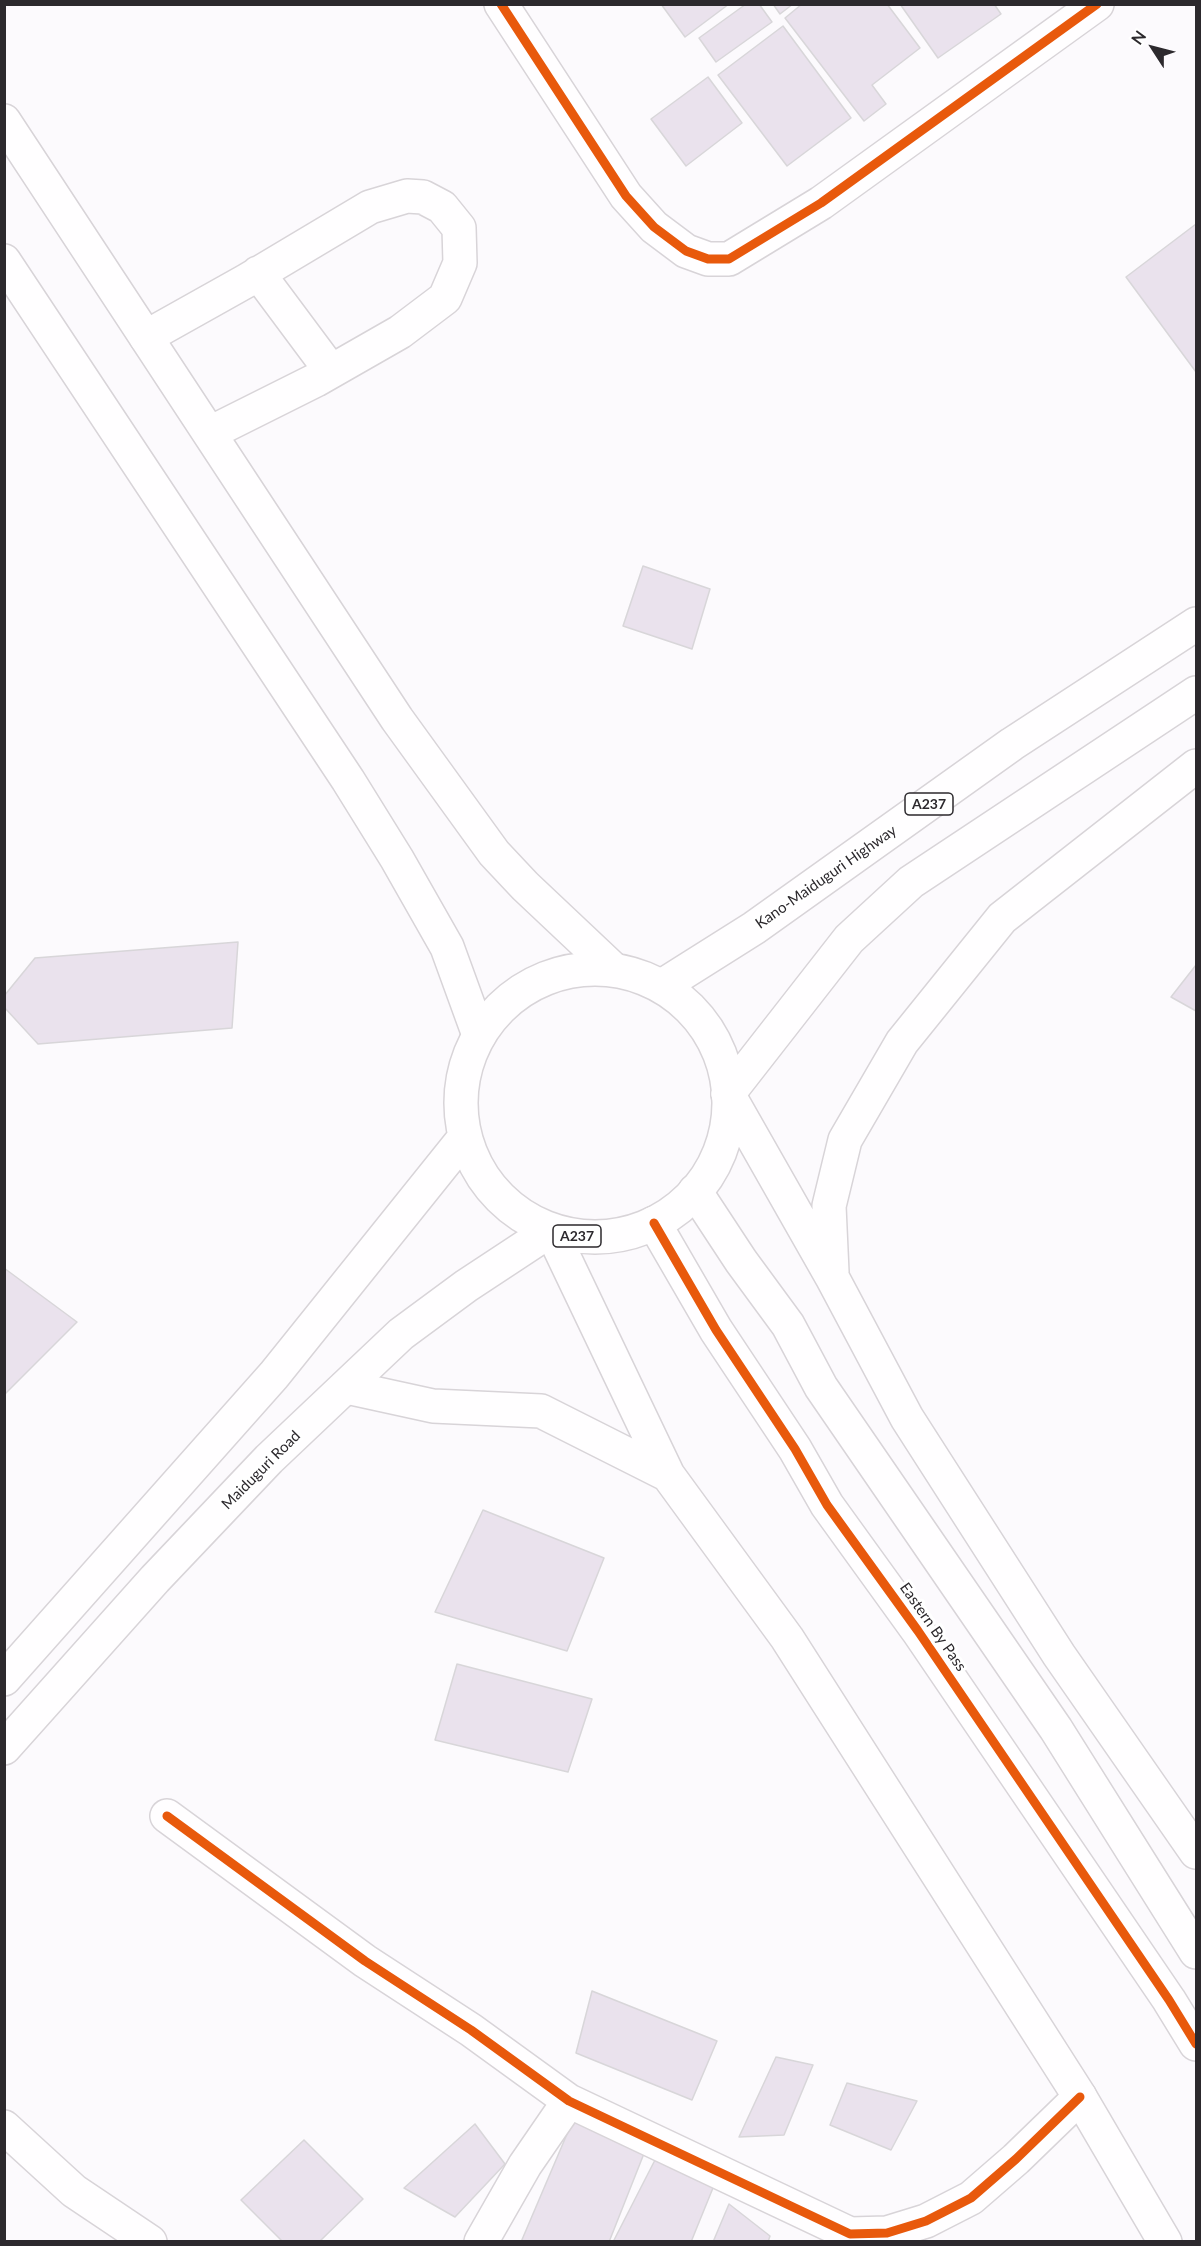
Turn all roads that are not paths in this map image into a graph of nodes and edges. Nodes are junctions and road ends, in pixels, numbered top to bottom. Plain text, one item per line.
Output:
1 (501, 4) edge
2 (1097, 4) edge
3 (4, 121) edge
4 (4, 261) edge
5 (258, 273) junction
6 (146, 337) junction
7 (331, 371) junction
8 (210, 433) junction
9 (1197, 624) edge
10 (1197, 693) edge
11 (1197, 766) edge
12 (613, 969) junction
13 (662, 986) junction
14 (479, 1035) junction
15 (728, 1094) junction
16 (465, 1137) junction
17 (695, 1191) junction
18 (654, 1223) junction
19 (551, 1230) junction
20 (832, 1277) junction
21 (346, 1387) junction
22 (668, 1475) junction
23 (4, 1679) edge
24 (4, 1748) edge
25 (167, 1816) dead end
26 (1197, 1852) edge
27 (1197, 1952) edge
28 (1197, 2044) edge
29 (1080, 2097) junction
30 (569, 2101) junction
31 (4, 2127) edge
32 (150, 2241) edge
33 (481, 2241) edge
34 (1165, 2241) edge

1 - 2 main road
3 - 6 main road
4 - 14 main road
5 - 6 main road
5 - 7 main road
5 - 7 main road
6 - 8 main road
7 - 8 main road
8 - 12 main road
9 - 13 main road, Kano-Maiduguri Highway / A237
10 - 15 main road
11 - 20 main road
12 - 13 main road, A237
12 - 14 main road, A237
13 - 15 main road, A237
14 - 16 main road, A237
15 - 17 main road, A237
15 - 20 main road
16 - 19 main road, A237
16 - 23 main road
17 - 18 main road, A237
17 - 27 main road
18 - 19 main road, A237
18 - 28 main road, Eastern By Pass
19 - 21 main road, Maiduguri Road / A237
19 - 22 main road
20 - 26 main road
21 - 22 main road
21 - 24 main road, Maiduguri Road / A237
22 - 29 main road
25 - 30 main road
29 - 30 main road
29 - 34 main road
30 - 33 main road
31 - 32 main road

